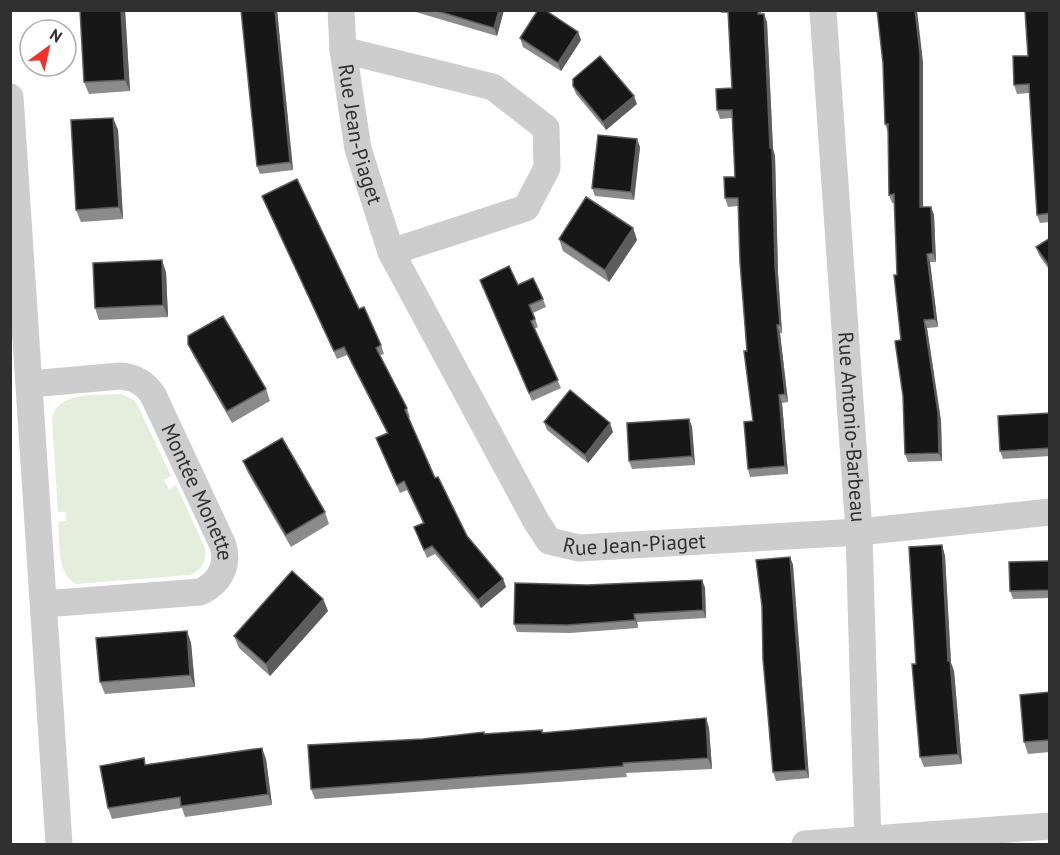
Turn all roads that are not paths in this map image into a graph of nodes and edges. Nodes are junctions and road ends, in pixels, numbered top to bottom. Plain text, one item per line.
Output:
1 (341, 10) edge
2 (823, 10) edge
3 (343, 50) junction
4 (10, 97) edge
5 (391, 252) junction
6 (30, 384) junction
7 (1050, 512) edge
8 (859, 531) junction
9 (44, 604) junction
10 (1050, 826) edge
11 (868, 842) edge
12 (59, 844) edge
13 (805, 844) edge

1 - 3 street, Rue Jean-Piaget
2 - 8 street, Rue Antonio-Barbeau
3 - 5 street, Rue Jean-Piaget
3 - 5 street, Rue Jean-Piaget
4 - 6 street
5 - 8 street, Rue Jean-Piaget
6 - 9 street
6 - 9 street, Montée Monette
7 - 8 street, Rue Jean-Piaget
8 - 11 street, Rue Antonio-Barbeau
9 - 12 street
10 - 11 street
11 - 13 street

